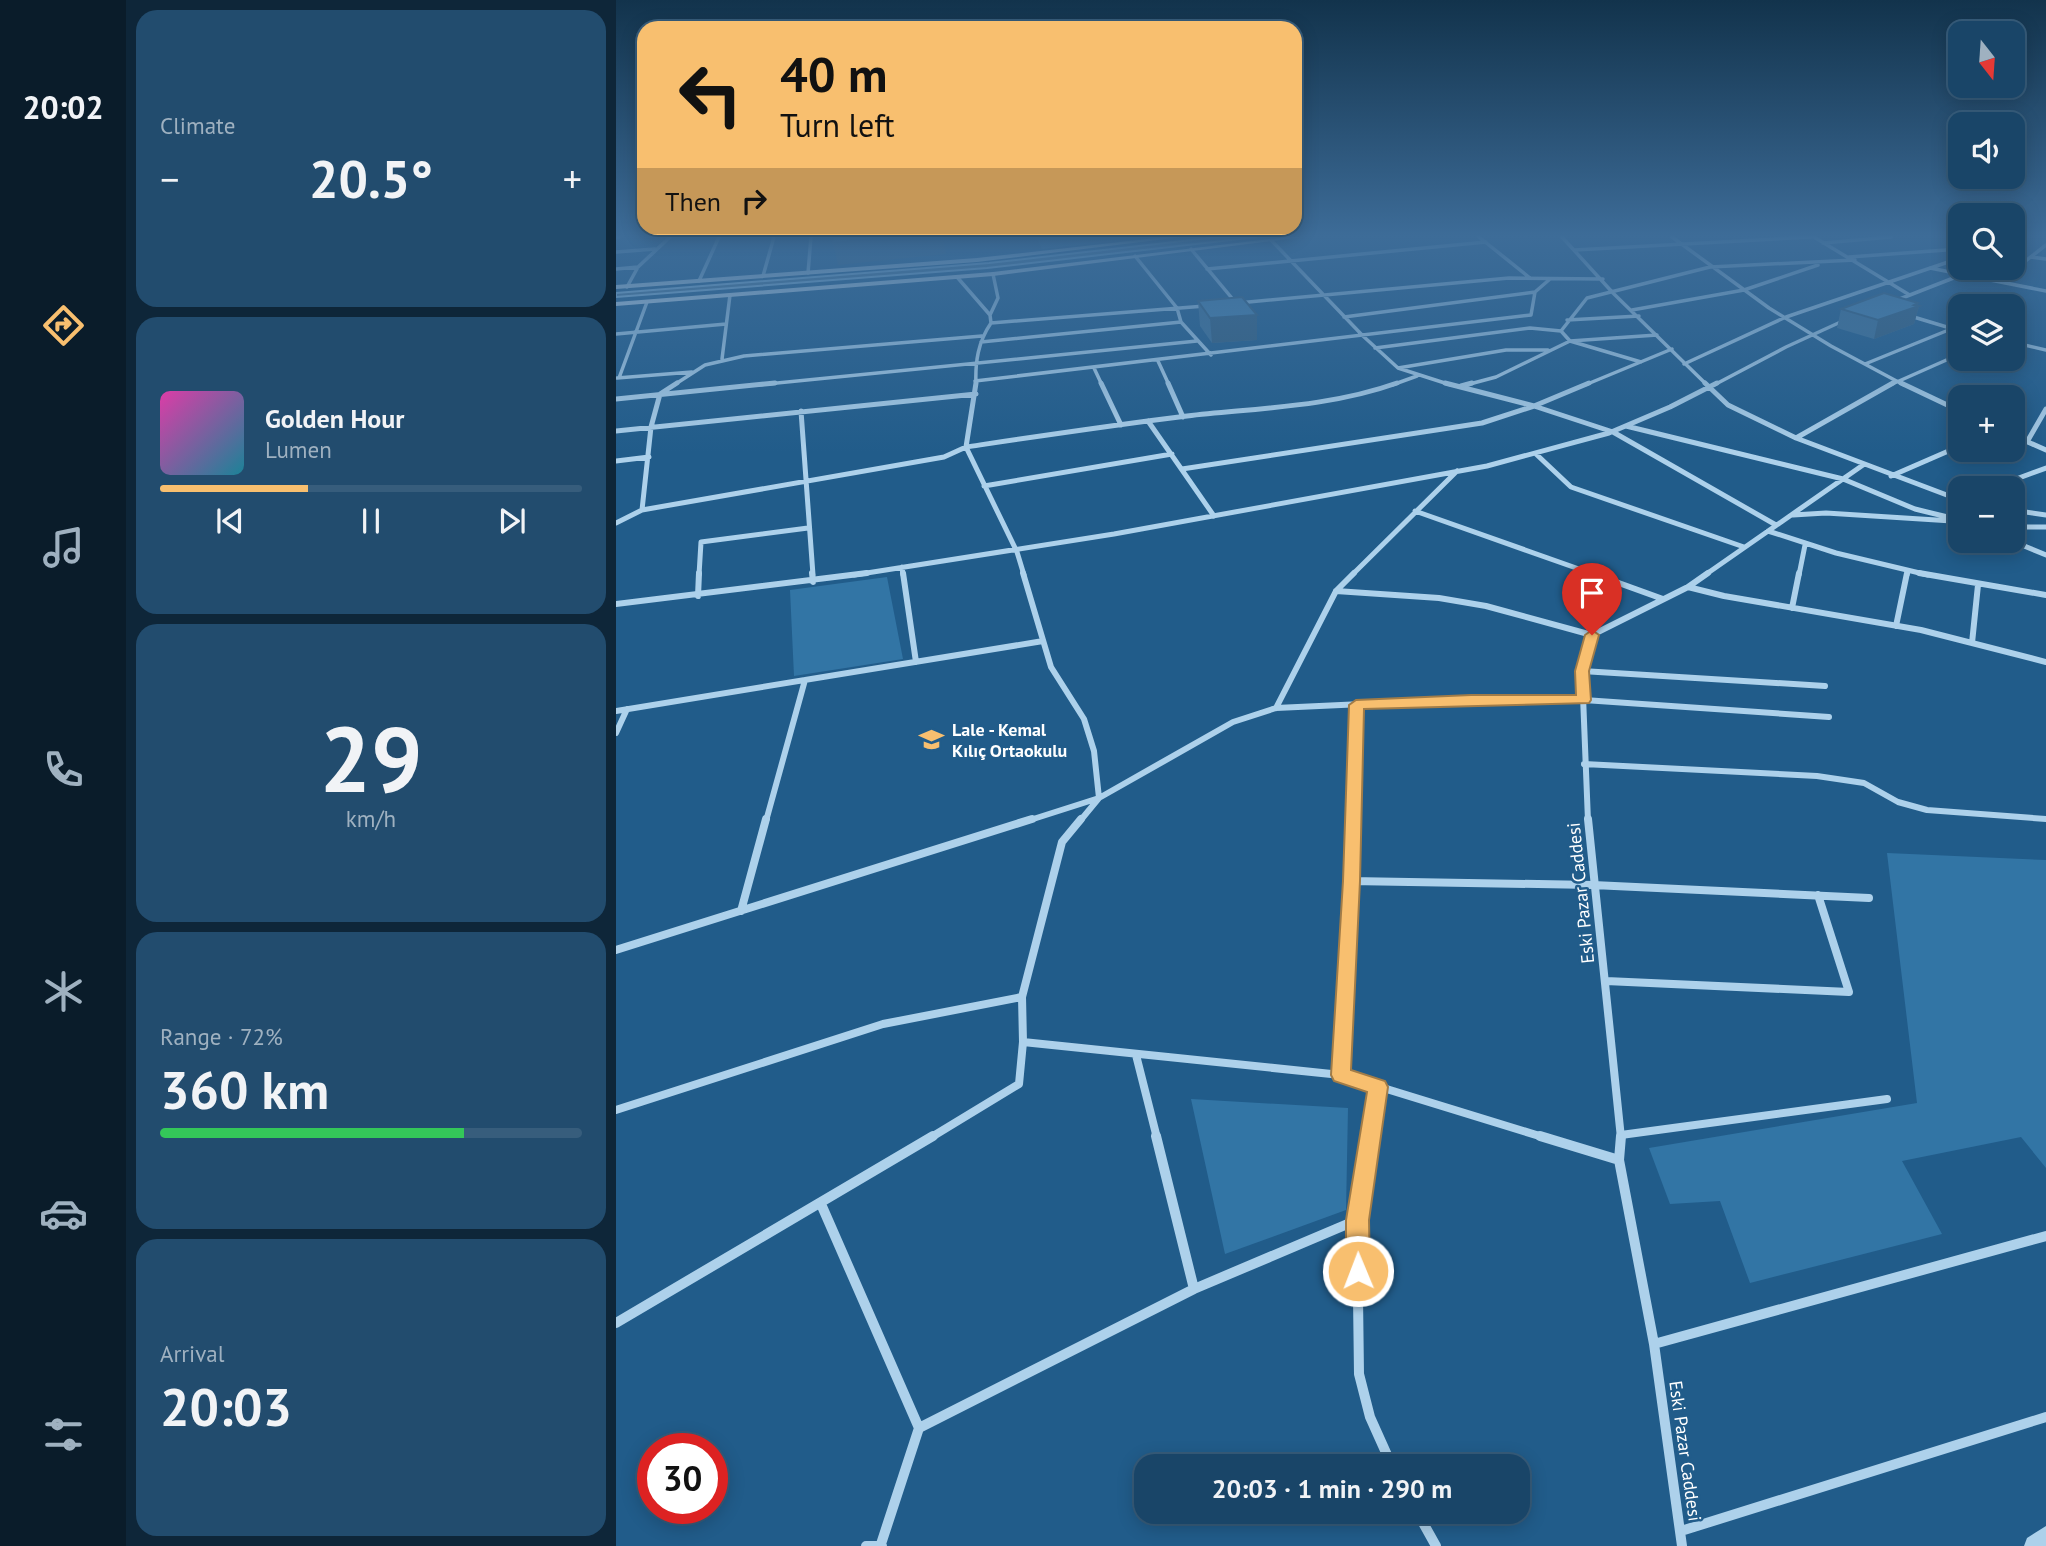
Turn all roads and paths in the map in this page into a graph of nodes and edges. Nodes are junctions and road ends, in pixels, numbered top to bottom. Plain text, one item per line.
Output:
1 (644, 309) edge
2 (728, 309) edge
3 (985, 309) edge
4 (993, 309) edge
5 (1163, 309) edge
6 (1177, 309) edge
7 (1338, 309) edge
8 (1404, 309) edge
9 (1532, 309) edge
10 (1577, 309) edge
11 (1637, 309) edge
12 (1774, 309) edge
13 (1808, 309) edge
14 (1632, 310) joint
15 (1903, 314) edge
16 (990, 315) junction
17 (1857, 316) edge
18 (1344, 317) junction
19 (1639, 317) junction
20 (1786, 317) junction
21 (1567, 320) junction
22 (1181, 322) junction
23 (991, 323) junction
24 (726, 324) junction
25 (1948, 328) edge
26 (1948, 330) edge
27 (1561, 331) junction
28 (636, 332) junction
29 (1811, 333) junction
30 (616, 334) edge
31 (1657, 335) junction
32 (1363, 336) junction
33 (981, 339) junction
34 (1197, 341) junction
35 (1570, 341) junction
36 (2025, 345) edge
37 (1374, 348) junction
38 (1552, 349) junction
39 (1672, 349) junction
40 (2046, 350) edge
41 (1211, 355) junction
42 (722, 359) junction
43 (1948, 359) edge
44 (1158, 361) junction
45 (1641, 362) junction
46 (1685, 364) junction
47 (1865, 364) junction
48 (975, 365) junction
49 (1094, 368) junction
50 (1398, 368) junction
51 (693, 372) junction
52 (1418, 376) junction
53 (617, 378) edge
54 (975, 381) junction
55 (1895, 382) junction
56 (1458, 387) junction
57 (1710, 388) junction
58 (660, 394) junction
59 (976, 394) junction
60 (616, 399) edge
61 (1534, 405) junction
62 (1948, 406) edge
63 (2046, 409) edge
64 (800, 411) junction
65 (1183, 416) junction
66 (1148, 421) junction
67 (1121, 425) junction
68 (1626, 426) junction
69 (652, 427) junction
70 (616, 431) edge
71 (1613, 432) junction
72 (1796, 438) junction
73 (2027, 442) joint
74 (966, 447) junction
75 (2046, 450) edge
76 (1948, 451) edge
77 (1171, 454) junction
78 (1536, 454) junction
79 (649, 457) junction
80 (616, 461) edge
81 (1863, 465) junction
82 (2046, 468) edge
83 (1182, 469) junction
84 (1458, 471) junction
85 (1891, 476) junction
86 (2024, 476) edge
87 (807, 479) junction
88 (1843, 479) junction
89 (984, 486) junction
90 (1948, 496) edge
91 (642, 510) junction
92 (1415, 511) junction
93 (2025, 512) edge
94 (1790, 515) junction
95 (2046, 515) edge
96 (1214, 516) junction
97 (1948, 518) edge
98 (1948, 520) edge
99 (616, 523) edge
100 (1776, 525) junction
101 (2025, 527) edge
102 (2046, 527) edge
103 (808, 528) junction
104 (1768, 531) junction
105 (1805, 545) junction
106 (2025, 546) edge
107 (1744, 547) junction
108 (1017, 552) junction
109 (2046, 555) edge
110 (902, 567) junction
111 (1908, 571) junction
112 (813, 582) junction
113 (1978, 585) junction
114 (1688, 587) junction
115 (1336, 591) junction
116 (2046, 595) edge
117 (698, 596) junction
118 (1663, 599) junction
119 (616, 604) edge
120 (1792, 608) junction
121 (1895, 626) junction
122 (1592, 635) junction
123 (1043, 641) junction
124 (1972, 643) junction
125 (916, 662) junction
126 (2046, 662) edge
127 (1582, 671) junction
128 (805, 680) junction
129 (1825, 686) dead end
130 (1584, 700) junction
131 (1356, 705) junction
132 (1276, 708) junction
133 (627, 709) junction
134 (616, 711) edge
135 (1829, 717) dead end
136 (616, 733) edge
137 (1584, 764) junction
138 (1099, 798) junction
139 (2046, 819) edge
140 (1351, 881) junction
141 (1593, 885) junction
142 (1818, 895) junction
143 (1869, 898) dead end
144 (741, 911) junction
145 (616, 950) edge
146 (1606, 981) junction
147 (1022, 997) junction
148 (1023, 1042) junction
149 (1136, 1055) junction
150 (1341, 1075) junction
151 (1378, 1087) junction
152 (1887, 1099) dead end
153 (616, 1110) edge
154 (1621, 1135) junction
155 (1619, 1160) junction
156 (821, 1204) junction
157 (1357, 1220) junction
158 (2046, 1236) edge
159 (1195, 1289) junction
160 (616, 1323) edge
161 (1654, 1344) junction
162 (2046, 1417) edge
163 (919, 1428) junction
164 (1387, 1454) edge
165 (1424, 1524) edge
166 (1681, 1531) junction
167 (2046, 1537) edge
168 (882, 1545) edge
169 (866, 1546) edge
170 (1436, 1546) edge
171 (1682, 1546) edge
172 (2035, 1546) edge

1 - 28 street
2 - 24 street
3 - 16 street
4 - 16 street
5 - 23 street
6 - 22 street
7 - 18 street
8 - 18 street
9 - 32 street
10 - 21 street
11 - 14 street
12 - 20 street
13 - 20 street
14 - 19 street
15 - 25 street
16 - 23 street
17 - 29 street
18 - 32 street
19 - 21 street
19 - 31 street
20 - 29 street
20 - 46 street
21 - 27 street
22 - 33 street
22 - 34 street
23 - 33 street
24 - 28 street
24 - 42 street
26 - 47 street
27 - 35 street
27 - 37 street
28 - 30 street
28 - 53 street
29 - 47 street
29 - 57 street
31 - 35 street
31 - 39 street
32 - 37 street
32 - 41 street
33 - 42 street
33 - 48 street
34 - 41 street
34 - 48 street
35 - 38 street
35 - 45 street
36 - 40 street
37 - 50 street
38 - 50 street
38 - 56 street
39 - 45 street
39 - 46 street
41 - 44 street
42 - 51 street
43 - 55 street
44 - 49 street
44 - 65 street
45 - 61 street
46 - 57 street
47 - 55 street
48 - 54 street
48 - 58 street
49 - 54 street
49 - 67 street
50 - 52 street
51 - 53 street
51 - 58 street
52 - 56 street
52 - 65 street
54 - 59 street
55 - 62 street
55 - 72 street
56 - 61 street
57 - 68 street
57 - 72 street
58 - 60 street
58 - 69 street
59 - 64 street
59 - 74 street
61 - 71 street
61 - 83 street
63 - 73 street
64 - 69 street
64 - 87 street
65 - 66 street
66 - 67 street
66 - 77 street
67 - 74 street
68 - 71 street
68 - 88 street
69 - 70 street
69 - 79 street
71 - 78 street
71 - 100 street
72 - 81 street
73 - 75 street
74 - 87 street
74 - 89 street
76 - 85 street
77 - 83 street
77 - 89 street
78 - 84 street
78 - 107 street
79 - 80 street
79 - 91 street
81 - 85 street
81 - 88 street
82 - 86 street
83 - 96 street
84 - 92 street
84 - 96 street
85 - 90 street
87 - 91 street
87 - 103 street
88 - 94 street
88 - 97 street
89 - 108 street
91 - 99 street
92 - 115 street
92 - 118 street
93 - 95 street
94 - 98 street
94 - 100 street
96 - 108 street
100 - 104 street
101 - 102 street
103 - 112 street
103 - 117 street
104 - 105 street
104 - 107 street
105 - 111 street
105 - 120 street
106 - 109 street
107 - 114 street
108 - 110 street
108 - 123 street
110 - 112 street
110 - 125 street
111 - 113 street
111 - 121 street
112 - 117 street
113 - 116 street
113 - 124 street
114 - 118 street
114 - 120 street
115 - 122 street
115 - 132 street
117 - 119 street
118 - 122 street
120 - 121 street
121 - 124 street
122 - 127 street, Eski Pazar Caddesi
123 - 125 street
123 - 138 street
124 - 126 street
125 - 128 street
127 - 129 street
127 - 130 street, Eski Pazar Caddesi
128 - 133 street
128 - 144 street
130 - 131 street
130 - 135 street
130 - 137 street, Eski Pazar Caddesi
131 - 132 street
131 - 140 street
132 - 138 street
133 - 134 street
133 - 136 street
137 - 139 street
137 - 141 street, Eski Pazar Caddesi
138 - 144 street
138 - 147 street
140 - 141 street
140 - 150 street
141 - 142 street
141 - 146 street, Eski Pazar Caddesi
142 - 143 street
142 - 146 street
144 - 145 street
146 - 154 street, Eski Pazar Caddesi
147 - 148 street
147 - 153 street
148 - 149 street
148 - 156 street
149 - 150 street
149 - 159 street
150 - 151 street
151 - 155 street
151 - 157 street
152 - 154 street
154 - 155 street, Eski Pazar Caddesi
155 - 161 street, Eski Pazar Caddesi
156 - 160 street
156 - 163 street
157 - 159 street
157 - 164 street
158 - 161 street
159 - 163 street
161 - 166 street, Eski Pazar Caddesi
162 - 166 street
163 - 168 street
165 - 170 street
166 - 171 street, Eski Pazar Caddesi
167 - 172 street
168 - 169 street

